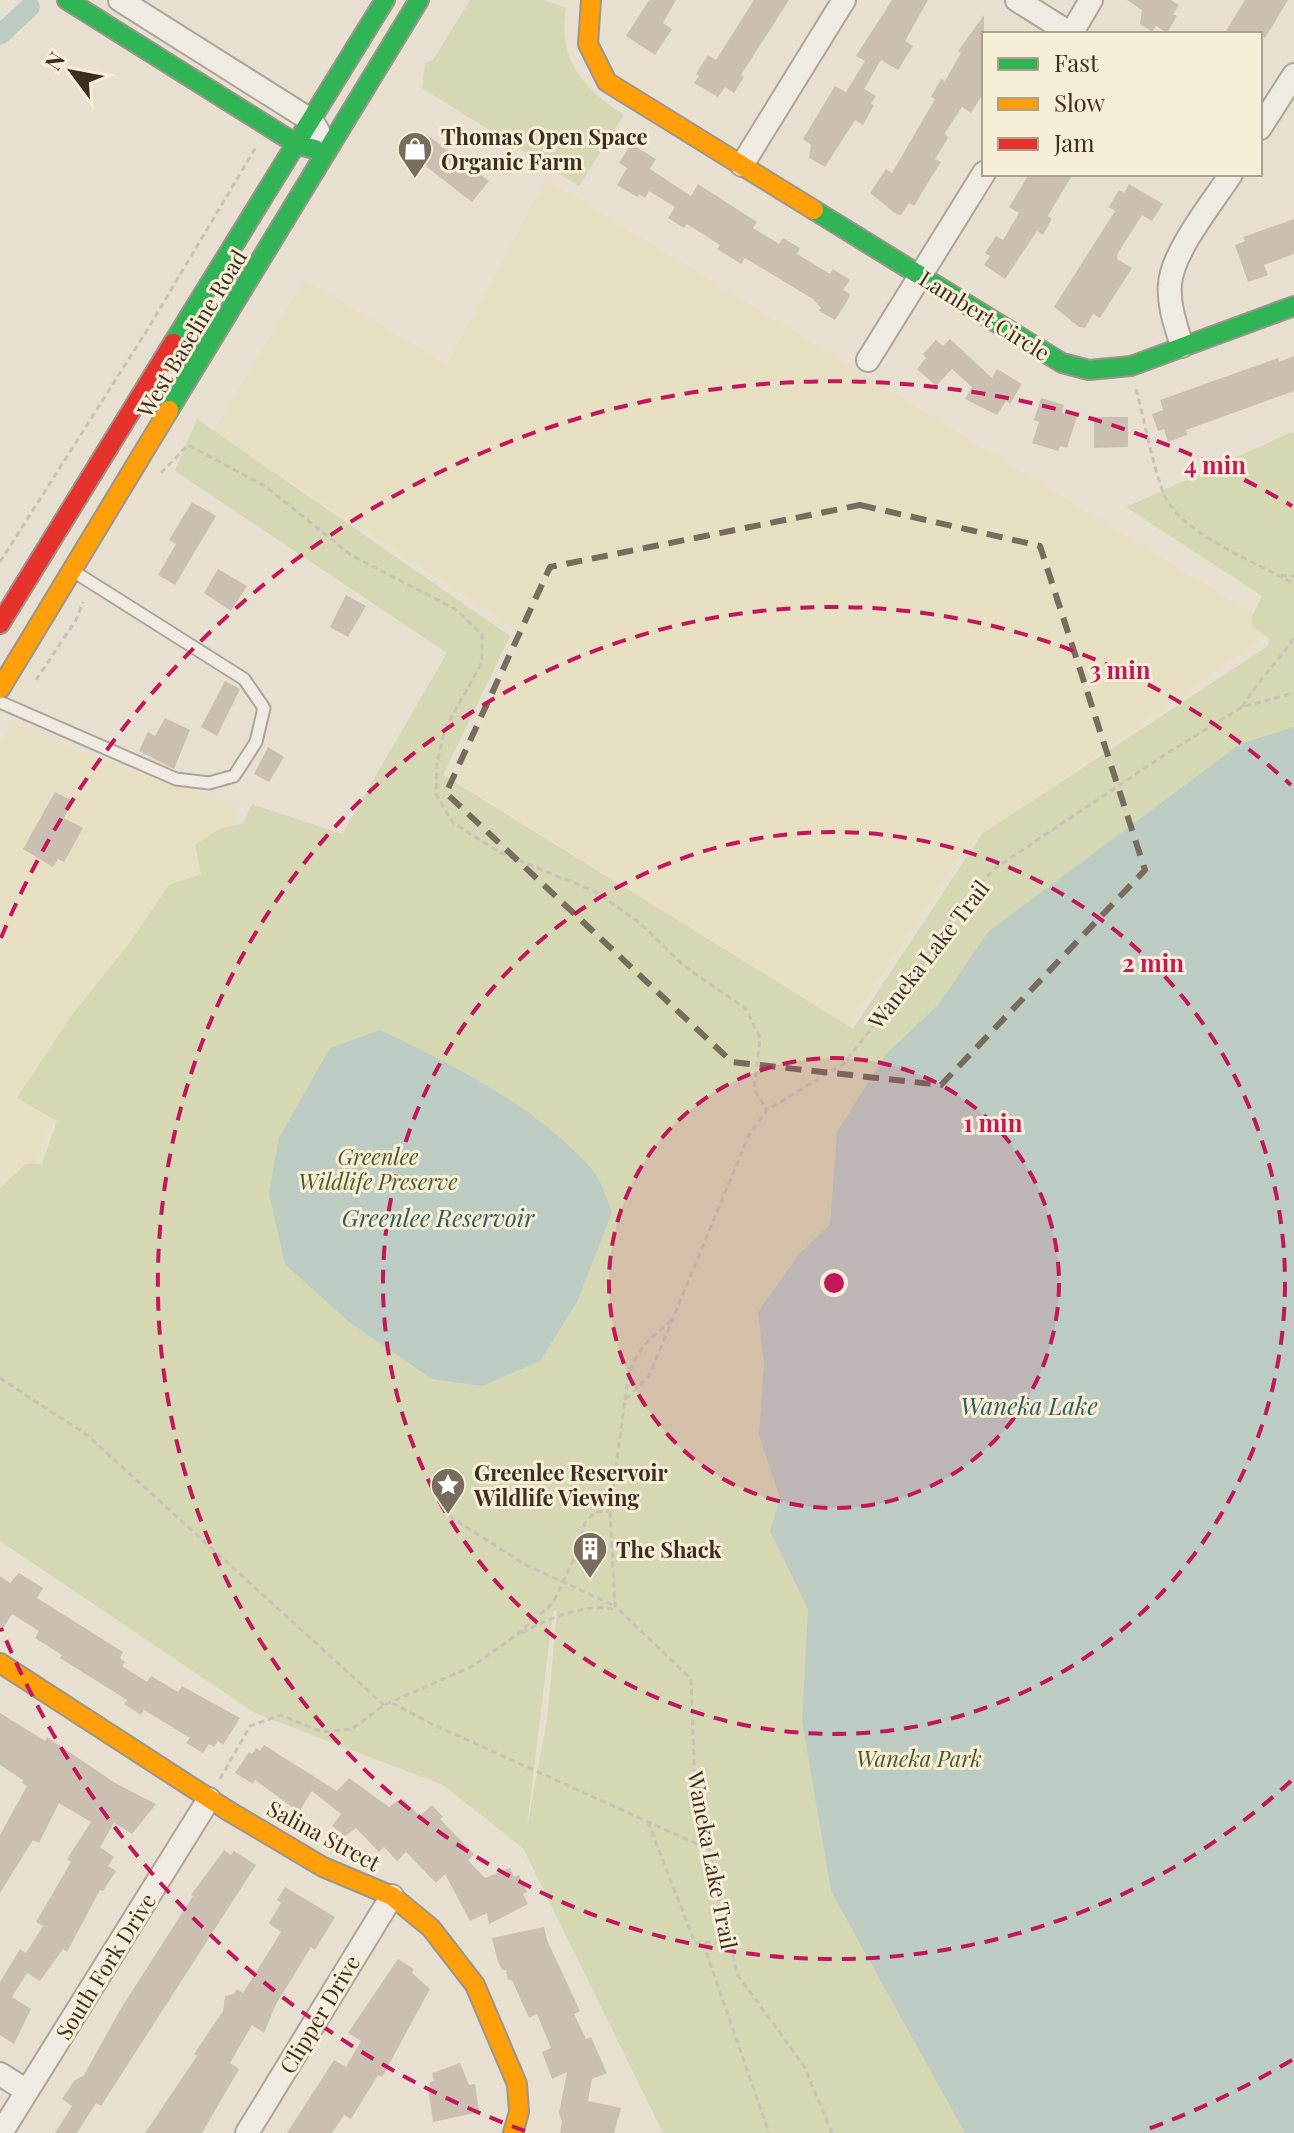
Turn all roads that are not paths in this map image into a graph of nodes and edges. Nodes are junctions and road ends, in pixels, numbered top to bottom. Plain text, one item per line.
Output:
1 (67, 0) edge
2 (120, 0) edge
3 (385, 0) edge
4 (419, 0) edge
5 (591, 0) edge
6 (844, 0) edge
7 (1017, 0) edge
8 (1091, 0) edge
9 (1068, 32) edge
10 (1072, 32) edge
11 (1294, 75) edge
12 (312, 121) junction
13 (1262, 125) edge
14 (298, 145) junction
15 (330, 152) junction
16 (742, 165) junction
17 (982, 176) edge
18 (1230, 176) edge
19 (921, 274) junction
20 (1294, 306) edge
21 (1182, 346) junction
22 (868, 360) dead end
23 (73, 571) junction
24 (0, 624) edge
25 (0, 689) edge
26 (0, 702) edge
27 (0, 1663) edge
28 (209, 1799) junction
29 (392, 1896) junction
30 (0, 2074) edge
31 (27, 2091) junction
32 (1, 2133) edge
33 (247, 2133) edge
34 (513, 2133) edge

1 - 14 street
2 - 12 street
3 - 12 street, West Baseline Road
4 - 15 street, West Baseline Road
5 - 16 street, Lambert Circle
6 - 16 street
7 - 9 street
8 - 10 street
11 - 13 street
12 - 14 street, West Baseline Road
12 - 15 street
14 - 15 street
14 - 24 street, West Baseline Road
15 - 23 street, West Baseline Road
16 - 19 street, Lambert Circle
17 - 19 street
18 - 21 street
19 - 21 street, Lambert Circle
19 - 22 street
20 - 21 street, Lambert Circle
23 - 25 street, West Baseline Road
23 - 26 lane
27 - 28 street, Salina Street
28 - 29 street, Salina Street
28 - 31 street, South Fork Drive
29 - 33 street, Clipper Drive
29 - 34 street, Salina Street
30 - 31 street
31 - 32 street, South Fork Drive

